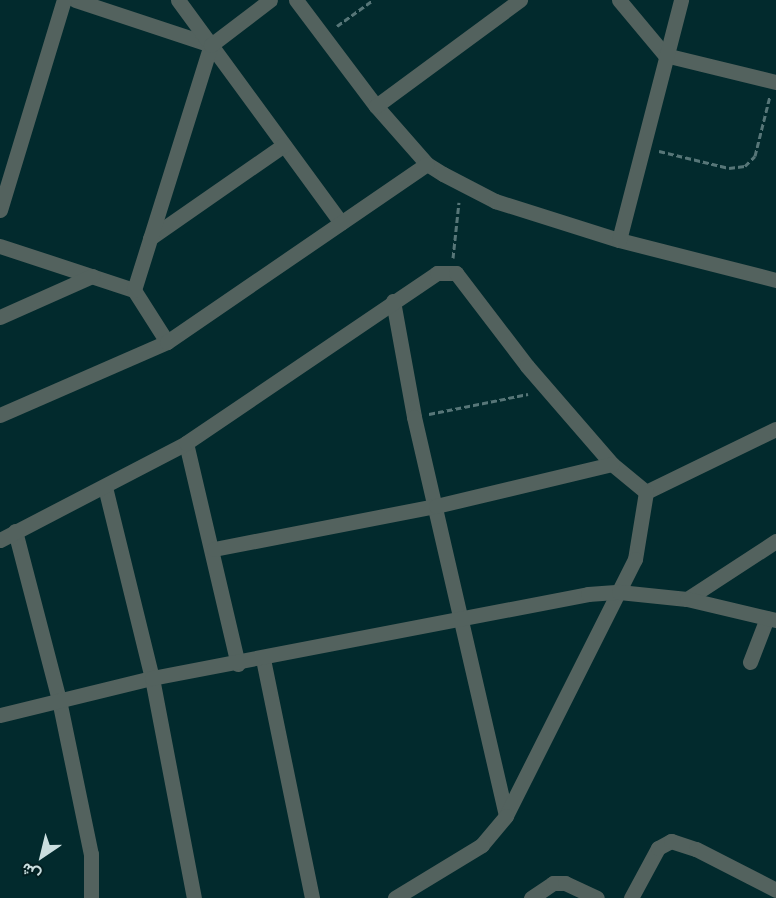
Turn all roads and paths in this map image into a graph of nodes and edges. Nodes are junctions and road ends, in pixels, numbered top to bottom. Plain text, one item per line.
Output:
1 (64, 0) edge
2 (75, 0) edge
3 (178, 0) edge
4 (270, 0) edge
5 (296, 0) edge
6 (373, 0) edge
7 (520, 0) edge
8 (619, 0) edge
9 (681, 0) edge
10 (323, 36) junction
11 (212, 45) junction
12 (665, 56) junction
13 (775, 82) edge
14 (376, 106) junction
15 (284, 145) junction
16 (642, 148) junction
17 (426, 164) junction
18 (461, 184) junction
19 (0, 210) edge
20 (341, 223) junction
21 (150, 238) junction
22 (619, 240) junction
23 (0, 246) edge
24 (451, 271) junction
25 (92, 276) junction
26 (776, 280) edge
27 (134, 290) junction
28 (393, 301) junction
29 (0, 317) edge
30 (167, 342) junction
31 (548, 390) junction
32 (0, 415) edge
33 (414, 417) junction
34 (776, 429) edge
35 (186, 443) junction
36 (612, 464) junction
37 (105, 487) junction
38 (646, 492) junction
39 (436, 506) junction
40 (15, 531) junction
41 (0, 540) edge
42 (776, 541) edge
43 (214, 549) junction
44 (619, 592) junction
45 (687, 599) junction
46 (771, 619) edge
47 (463, 620) junction
48 (263, 659) junction
49 (750, 662) dead end
50 (238, 664) junction
51 (152, 678) junction
52 (59, 700) junction
53 (0, 715) edge
54 (506, 816) junction
55 (776, 890) edge
56 (91, 898) edge
57 (194, 898) edge
58 (312, 898) edge
59 (395, 898) edge
60 (531, 898) edge
61 (597, 898) edge
62 (631, 898) edge

1 - 19 street
2 - 11 street
3 - 11 street
4 - 11 street
5 - 10 street
6 - 10 path
7 - 14 street
8 - 12 street
9 - 12 street
10 - 14 street
11 - 15 street
11 - 21 street
12 - 13 street
12 - 16 street
13 - 16 path
14 - 17 street
15 - 20 street
15 - 21 street
16 - 22 street
17 - 18 street
17 - 20 street
18 - 22 street
18 - 24 path
20 - 30 street
21 - 27 street
22 - 26 street
23 - 25 street
24 - 28 street
24 - 31 street
25 - 27 street
25 - 29 street
27 - 30 street
28 - 33 street
28 - 35 street
30 - 32 street
31 - 33 path
31 - 36 street
33 - 39 street
34 - 38 street
35 - 37 street
35 - 43 street
36 - 38 street
36 - 39 street
37 - 40 street
37 - 51 street
38 - 44 street
39 - 43 street
39 - 47 street
40 - 41 street
40 - 52 street
42 - 45 street
43 - 50 street
44 - 45 street
44 - 47 street
44 - 54 street
45 - 46 street
46 - 49 street
47 - 48 street
47 - 54 street
48 - 50 street
48 - 58 street
50 - 51 street
51 - 52 street
51 - 57 street
52 - 53 street
52 - 56 street
54 - 59 street
55 - 62 street
60 - 61 street

